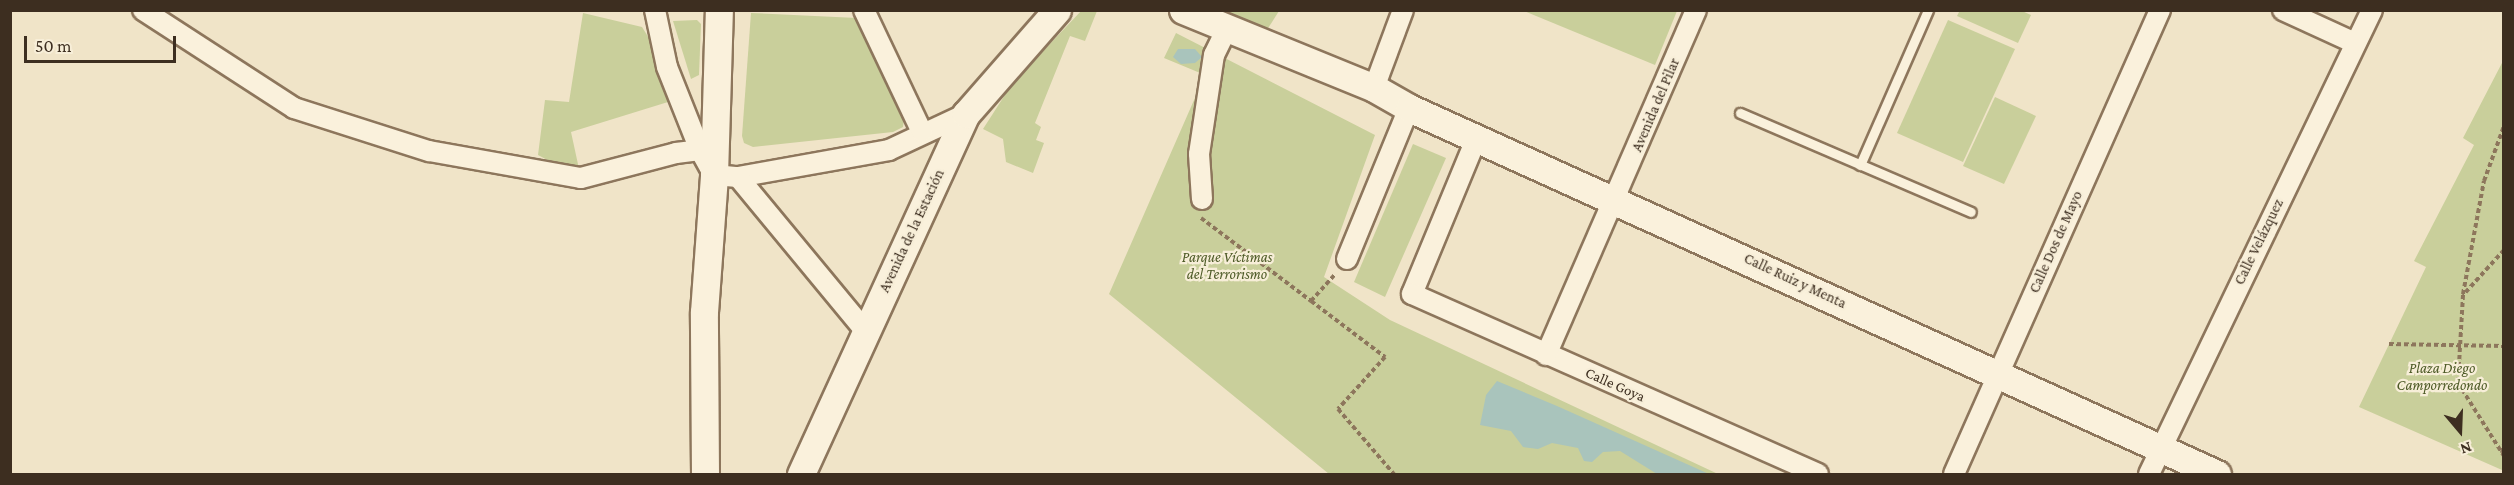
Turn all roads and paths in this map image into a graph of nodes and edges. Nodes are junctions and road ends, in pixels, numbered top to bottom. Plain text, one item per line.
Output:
1 (143, 10) edge
2 (655, 10) edge
3 (719, 10) edge
4 (864, 10) edge
5 (1057, 10) edge
6 (1183, 10) edge
7 (1403, 10) edge
8 (1696, 10) edge
9 (1928, 10) edge
10 (2160, 10) edge
11 (2283, 10) edge
12 (2372, 10) edge
13 (1226, 30) junction
14 (2355, 43) junction
15 (1374, 88) junction
16 (1409, 108) junction
17 (1740, 113) dead end
18 (966, 114) junction
19 (2504, 126) edge
20 (922, 132) junction
21 (1477, 137) junction
22 (2498, 141) junction
23 (2504, 144) edge
24 (700, 150) junction
25 (1860, 165) junction
26 (726, 176) junction
27 (1202, 199) joint
28 (1616, 199) junction
29 (1971, 212) dead end
30 (2504, 250) edge
31 (1347, 259) joint
32 (2463, 295) junction
33 (1311, 301) junction
34 (866, 332) junction
35 (2389, 344) dead end
36 (2504, 346) edge
37 (2460, 347) junction
38 (1546, 355) junction
39 (1996, 373) junction
40 (2504, 444) edge
41 (2161, 447) junction
42 (2503, 455) edge
43 (705, 474) edge
44 (801, 474) edge
45 (1394, 474) edge
46 (1818, 474) edge
47 (1954, 474) edge
48 (2149, 474) edge
49 (2217, 474) edge

1 - 24 street
2 - 24 street
3 - 26 street
4 - 20 street
5 - 18 street, Avenida de la Estación
6 - 13 street, Calle Ruiz y Menta
7 - 15 street
8 - 28 street, Avenida del Pilar
9 - 25 lane
10 - 39 street, Calle Dos de Mayo
11 - 14 street
12 - 14 street, Calle Velázquez
13 - 15 street, Calle Ruiz y Menta
13 - 27 street
14 - 41 street, Calle Velázquez
15 - 16 street, Calle Ruiz y Menta
16 - 21 street, Calle Ruiz y Menta
16 - 31 street
17 - 25 lane
18 - 20 street
18 - 34 street, Avenida de la Estación
19 - 22 path
20 - 26 street
21 - 28 street, Calle Ruiz y Menta
21 - 38 street, Calle Goya
22 - 23 path
22 - 32 path
24 - 26 street
25 - 29 lane
26 - 34 street
26 - 43 street
27 - 33 path
28 - 38 street, Avenida del Pilar
28 - 39 street, Calle Ruiz y Menta
30 - 32 path
31 - 33 path
32 - 37 path
33 - 45 path
34 - 44 street, Avenida de la Estación
35 - 37 path
36 - 37 path
37 - 42 path
38 - 46 street, Calle Goya
39 - 41 street, Calle Ruiz y Menta
39 - 47 street, Calle Dos de Mayo
40 - 42 path
41 - 48 street, Calle Velázquez
41 - 49 street, Calle Ruiz y Menta

